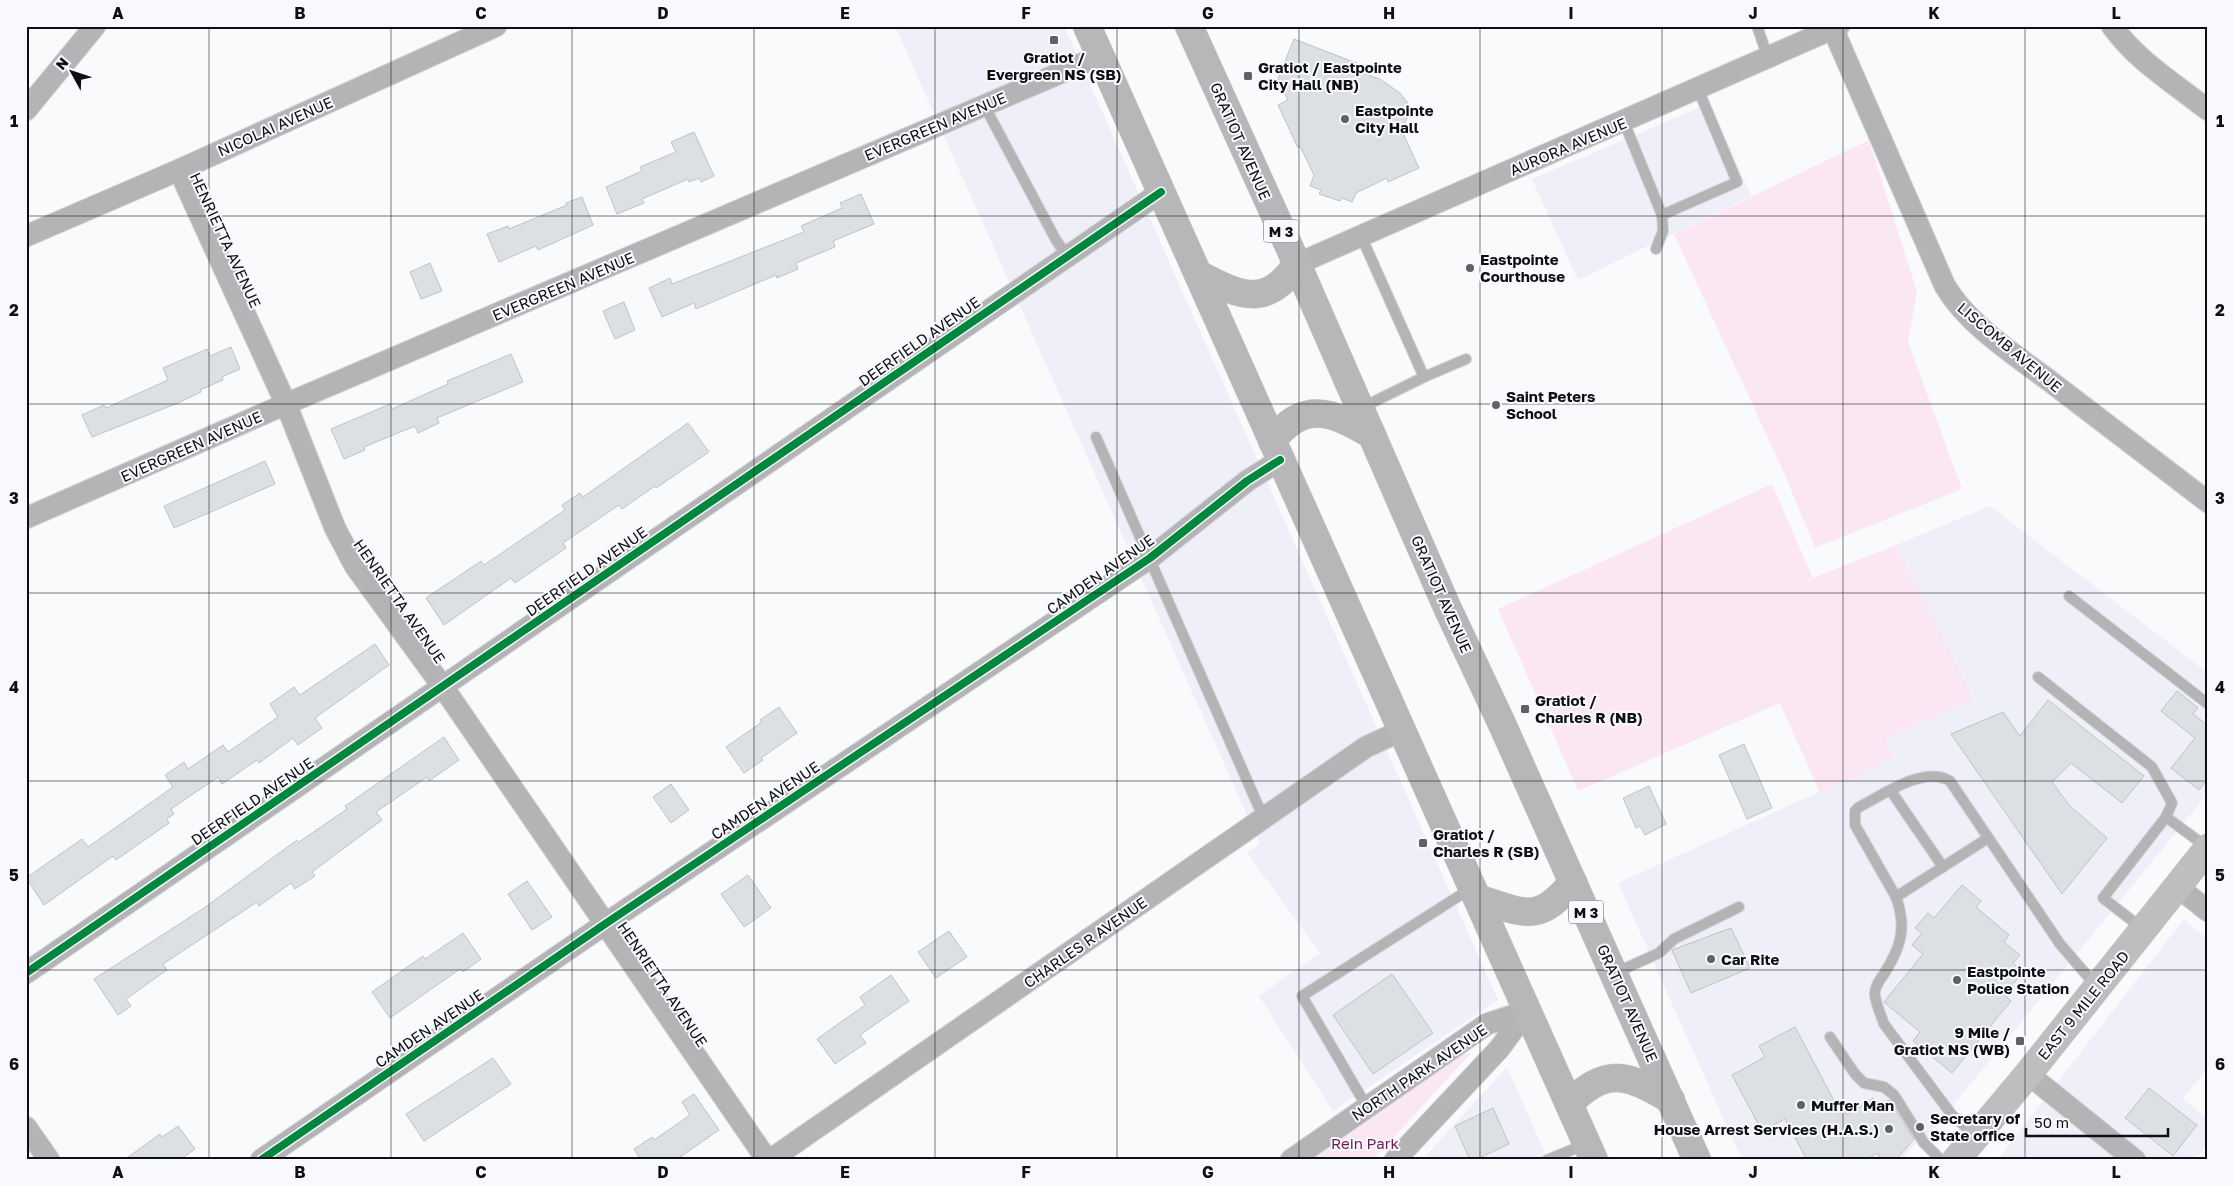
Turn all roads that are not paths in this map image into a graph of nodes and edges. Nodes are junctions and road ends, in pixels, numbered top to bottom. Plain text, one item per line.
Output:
1 (95, 26) edge
2 (496, 26) edge
3 (1087, 26) edge
4 (1189, 26) edge
5 (1757, 26) edge
6 (2112, 26) edge
7 (1836, 28) edge
8 (1100, 56) junction
9 (1768, 58) junction
10 (1698, 89) junction
11 (984, 105) junction
12 (26, 110) edge
13 (2208, 110) edge
14 (1624, 122) junction
15 (179, 170) junction
16 (1162, 192) junction
17 (1662, 215) junction
18 (26, 236) edge
19 (1361, 236) junction
20 (1656, 249) dead end
21 (1068, 256) junction
22 (1297, 264) junction
23 (1198, 274) junction
24 (1466, 359) dead end
25 (1424, 378) junction
26 (286, 404) junction
27 (1360, 408) junction
28 (1372, 436) junction
29 (1096, 437) dead end
30 (1276, 450) junction
31 (2208, 502) edge
32 (26, 518) edge
33 (1150, 558) junction
34 (2069, 596) dead end
35 (2038, 677) dead end
36 (443, 687) junction
37 (2208, 704) edge
38 (1403, 730) junction
39 (1891, 791) junction
40 (2166, 817) junction
41 (1264, 819) junction
42 (1988, 838) junction
43 (2208, 848) edge
44 (1943, 867) junction
45 (1573, 882) junction
46 (2178, 887) junction
47 (1475, 893) junction
48 (1896, 897) junction
49 (1739, 907) dead end
50 (2208, 911) edge
51 (605, 924) junction
52 (2144, 930) junction
53 (26, 973) edge
54 (1614, 973) junction
55 (2097, 988) junction
56 (1527, 1011) junction
57 (1830, 1037) dead end
58 (2028, 1074) junction
59 (1671, 1100) junction
60 (1569, 1104) junction
61 (1367, 1107) junction
62 (26, 1127) edge
63 (1976, 1137) junction
64 (1590, 1152) edge
65 (49, 1160) edge
66 (261, 1160) edge
67 (769, 1160) edge
68 (1290, 1160) edge
69 (1395, 1160) edge
70 (1547, 1160) edge
71 (1697, 1160) edge
72 (1941, 1160) edge
73 (1956, 1160) edge
74 (2135, 1160) edge

1 - 12 street
2 - 15 street, NICOLAI AVENUE
3 - 8 main road
4 - 22 main road, GRATIOT AVENUE / M 3
5 - 9 lane
6 - 13 street
7 - 9 street, AURORA AVENUE
7 - 31 street, LISCOMB AVENUE
8 - 11 street, EVERGREEN AVENUE
8 - 16 main road
9 - 10 street, AURORA AVENUE
10 - 14 street, AURORA AVENUE
10 - 17 lane
11 - 21 lane
11 - 26 street, EVERGREEN AVENUE
14 - 17 lane
14 - 19 street, AURORA AVENUE
15 - 18 street, NICOLAI AVENUE
15 - 26 street, HENRIETTA AVENUE
16 - 21 street, DEERFIELD AVENUE
16 - 23 main road
17 - 20 lane
19 - 22 street, AURORA AVENUE
19 - 25 lane
21 - 36 street, DEERFIELD AVENUE
22 - 23 main road
22 - 27 main road, GRATIOT AVENUE / M 3
23 - 30 main road
24 - 25 lane
25 - 27 lane
26 - 32 street, EVERGREEN AVENUE
26 - 36 street, HENRIETTA AVENUE
27 - 28 main road, GRATIOT AVENUE / M 3
28 - 30 main road
28 - 45 main road, GRATIOT AVENUE / M 3
29 - 33 lane
30 - 33 street, CAMDEN AVENUE
30 - 38 main road
33 - 41 lane
33 - 51 street, CAMDEN AVENUE
34 - 37 lane
35 - 40 lane
36 - 51 street, HENRIETTA AVENUE
36 - 53 street, DEERFIELD AVENUE
38 - 41 street, CHARLES R AVENUE
38 - 47 main road
39 - 42 lane
39 - 44 lane
39 - 48 lane
40 - 43 lane
40 - 52 lane
41 - 67 street, CHARLES R AVENUE
42 - 44 lane
42 - 55 lane
43 - 46 main road, EAST 9 MILE ROAD
44 - 48 lane
45 - 47 main road
45 - 54 main road, GRATIOT AVENUE / M 3
46 - 50 street
46 - 52 main road, EAST 9 MILE ROAD
47 - 56 main road
47 - 61 lane
48 - 63 lane
49 - 54 lane
51 - 66 street, CAMDEN AVENUE
51 - 67 street, HENRIETTA AVENUE
52 - 55 main road, EAST 9 MILE ROAD
54 - 59 main road, GRATIOT AVENUE / M 3
55 - 58 main road, EAST 9 MILE ROAD
56 - 60 main road
56 - 61 street, NORTH PARK AVENUE
56 - 69 street
57 - 72 lane
58 - 63 main road, EAST 9 MILE ROAD
58 - 74 street
59 - 60 main road
59 - 71 main road, GRATIOT AVENUE / M 3
60 - 64 main road
61 - 68 street, NORTH PARK AVENUE
62 - 65 street
63 - 73 main road, EAST 9 MILE ROAD
64 - 70 lane

